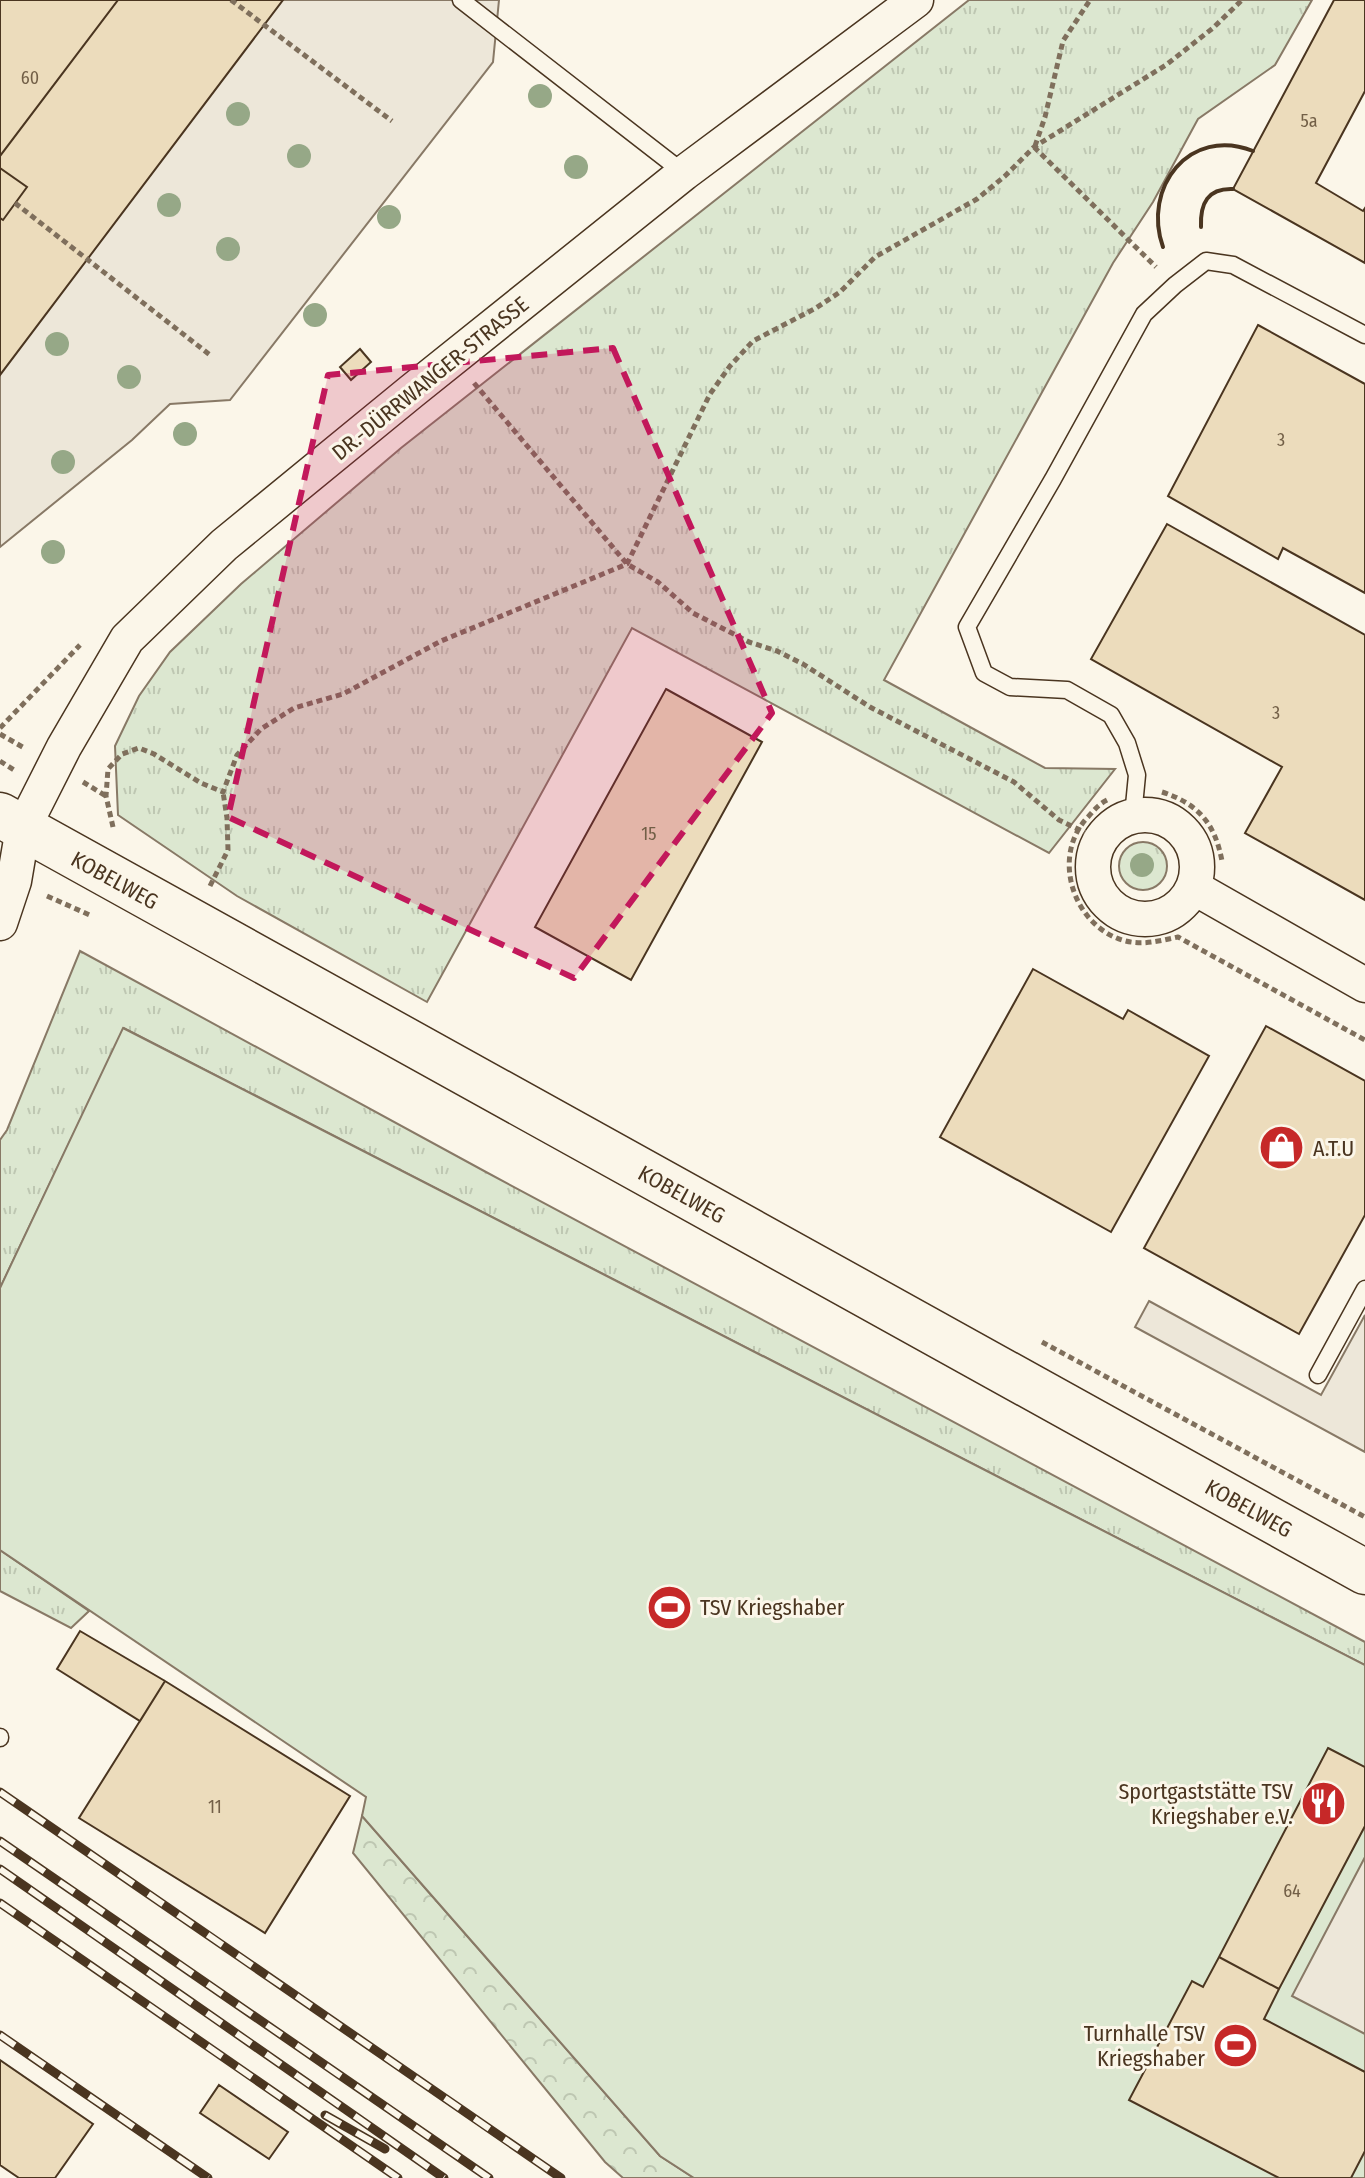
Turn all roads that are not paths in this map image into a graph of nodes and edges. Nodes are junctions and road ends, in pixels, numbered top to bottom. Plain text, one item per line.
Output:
1 (461, 0) edge
2 (916, 0) edge
3 (684, 173) junction
4 (1365, 335) edge
5 (1133, 816) junction
6 (12, 822) edge
7 (1193, 887) junction
8 (0, 923) edge
9 (1365, 985) edge
10 (1365, 1289) edge
11 (1318, 1375) dead end
12 (1365, 1572) edge

1 - 3 lane
2 - 3 street, DR.-DÜRRWANGER-STRASSE
3 - 6 street, DR.-DÜRRWANGER-STRASSE
4 - 5 lane
5 - 7 street
5 - 7 street
6 - 8 street, DR.-DÜRRWANGER-STRASSE
6 - 12 main road, KOBELWEG
7 - 9 street
10 - 11 lane

